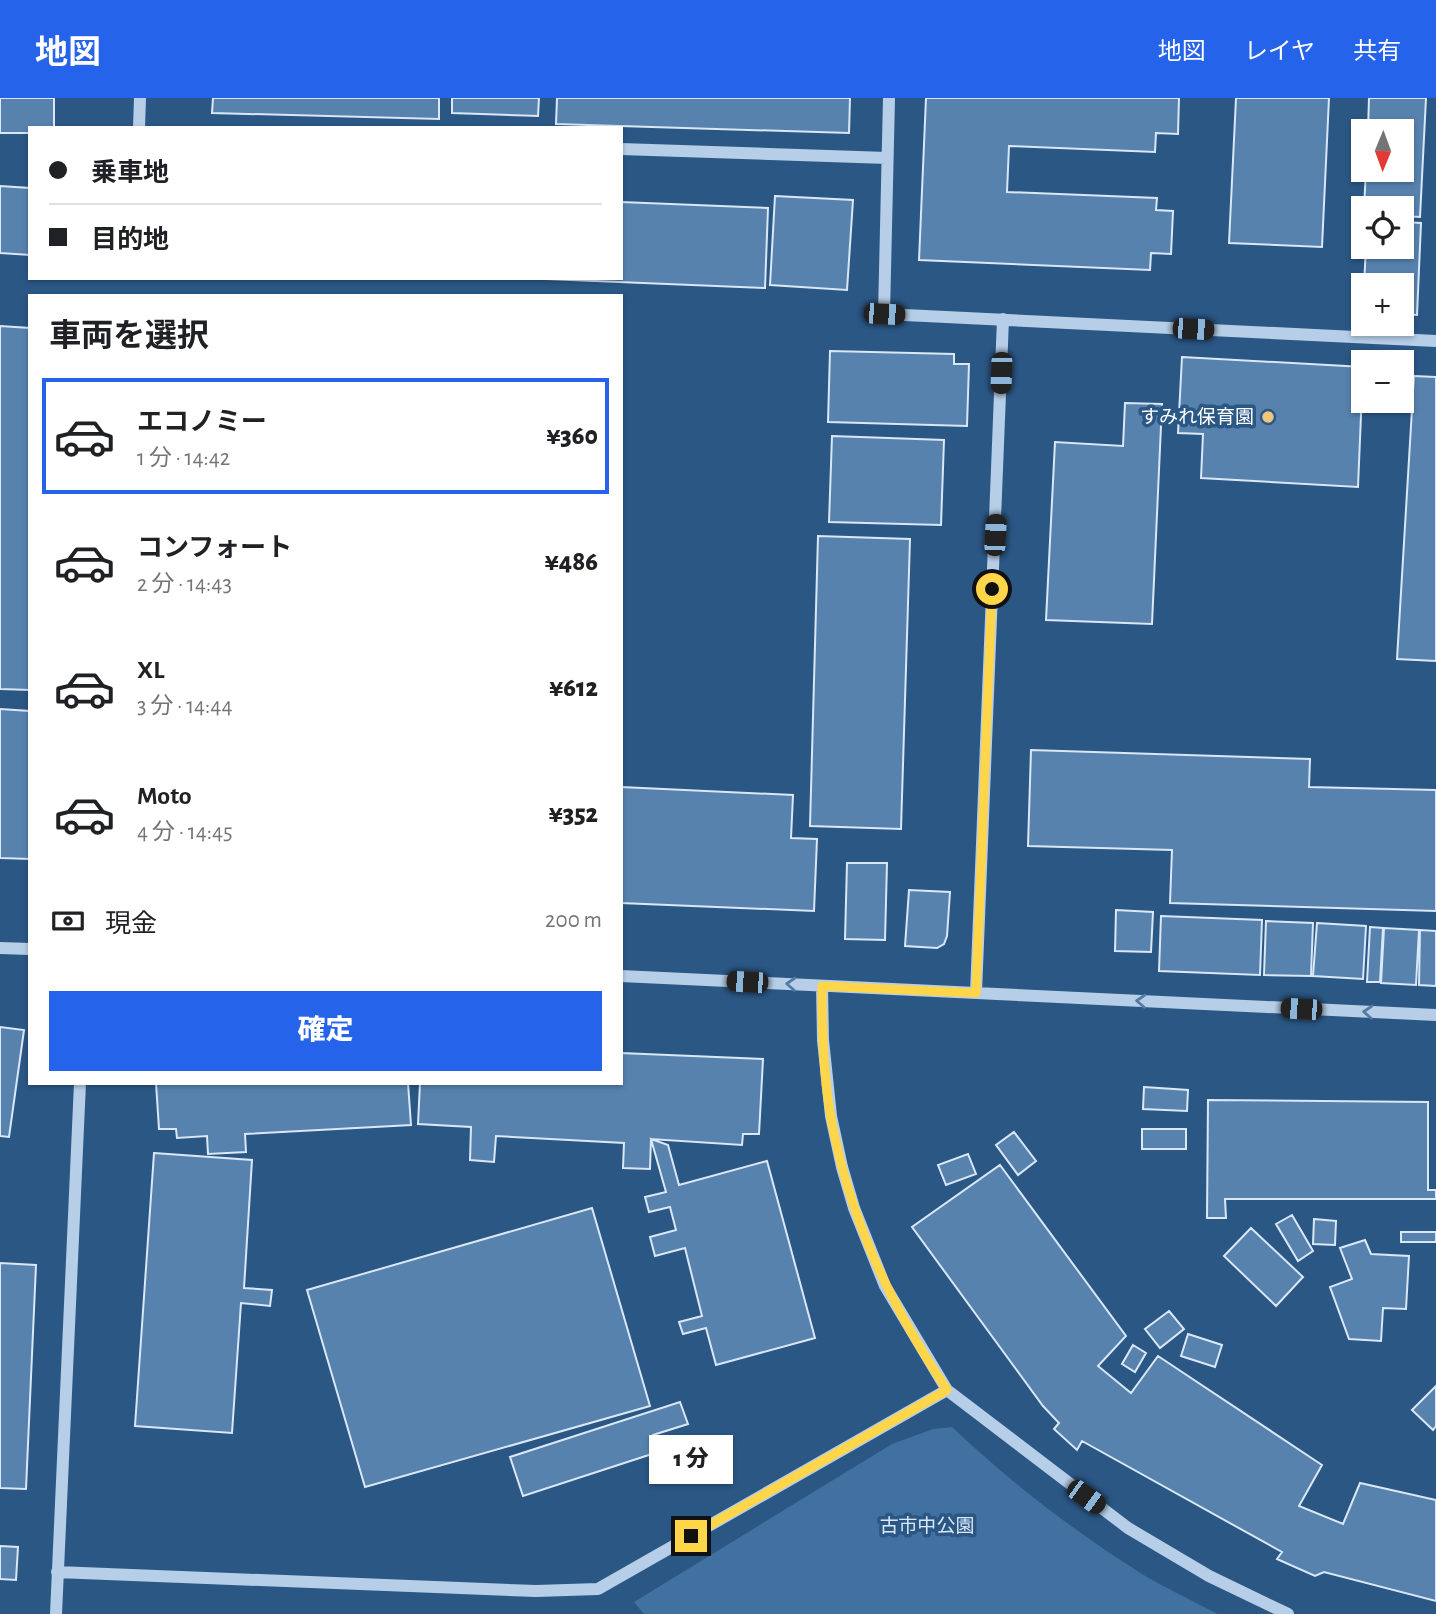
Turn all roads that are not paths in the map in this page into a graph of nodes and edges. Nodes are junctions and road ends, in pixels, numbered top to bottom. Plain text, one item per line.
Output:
1 (140, 98) edge
2 (889, 98) edge
3 (139, 126) edge
4 (623, 149) edge
5 (887, 158) junction
6 (1003, 320) junction
7 (1436, 341) edge
8 (0, 948) edge
9 (28, 949) edge
10 (623, 976) edge
11 (822, 986) junction
12 (976, 993) junction
13 (1436, 1015) edge
14 (80, 1085) edge
15 (947, 1390) junction
16 (57, 1572) junction
17 (56, 1614) edge
18 (1288, 1614) edge

1 - 3 street
2 - 5 street
4 - 5 street
5 - 6 street
6 - 7 street
6 - 12 street
8 - 9 street
11 -> 10 street
11 - 12 street
11 - 15 street
13 -> 12 street
14 - 16 street
15 - 16 street
15 - 18 street
16 - 17 street

